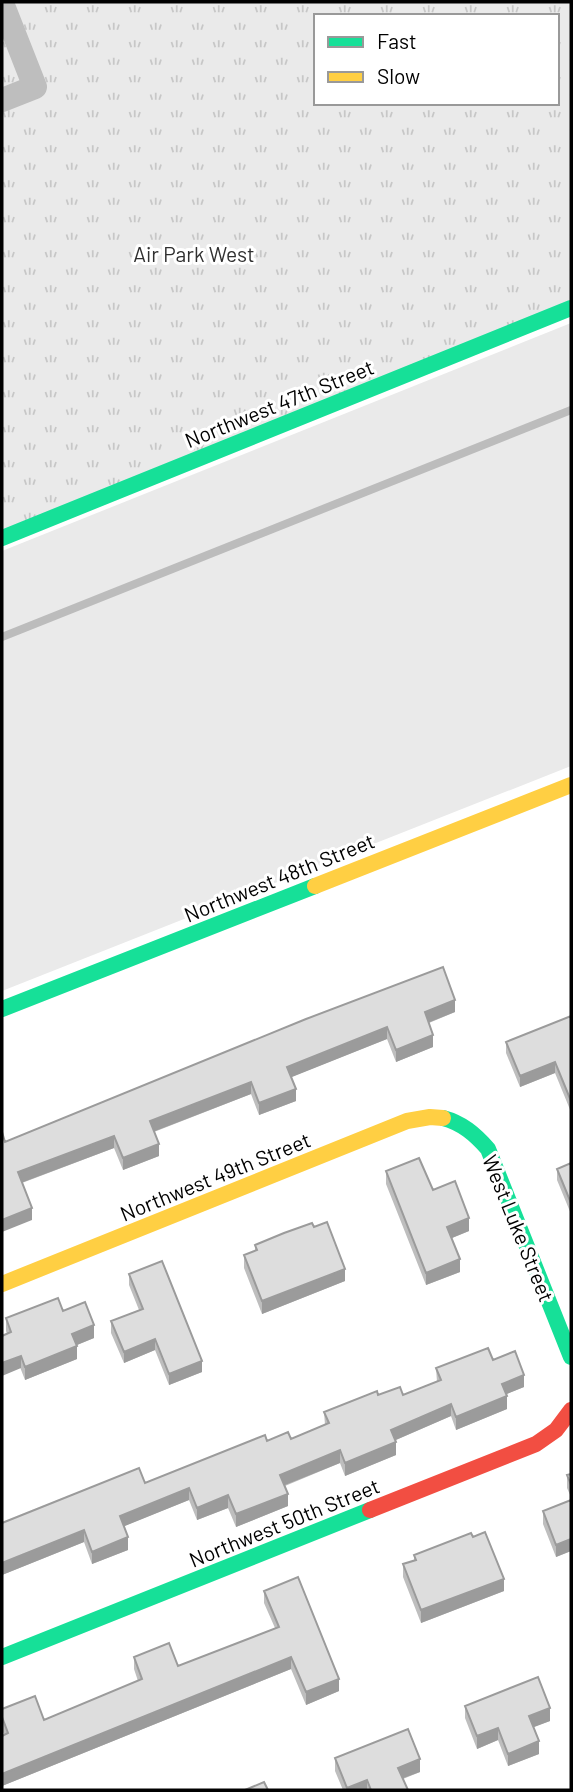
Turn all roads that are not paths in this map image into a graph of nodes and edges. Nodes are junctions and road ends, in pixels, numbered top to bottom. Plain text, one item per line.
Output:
1 (2, 4) edge
2 (2, 100) edge
3 (571, 308) edge
4 (2, 538) edge
5 (571, 785) edge
6 (2, 1009) edge
7 (445, 1118) joint
8 (2, 1284) edge
9 (571, 1357) edge
10 (571, 1410) edge
11 (2, 1657) edge

1 - 2 street
3 - 4 street, Northwest 47th Street
5 - 6 street, Northwest 48th Street
7 - 8 street, Northwest 49th Street
7 - 9 street, West Luke Street
10 - 11 street, Northwest 50th Street

